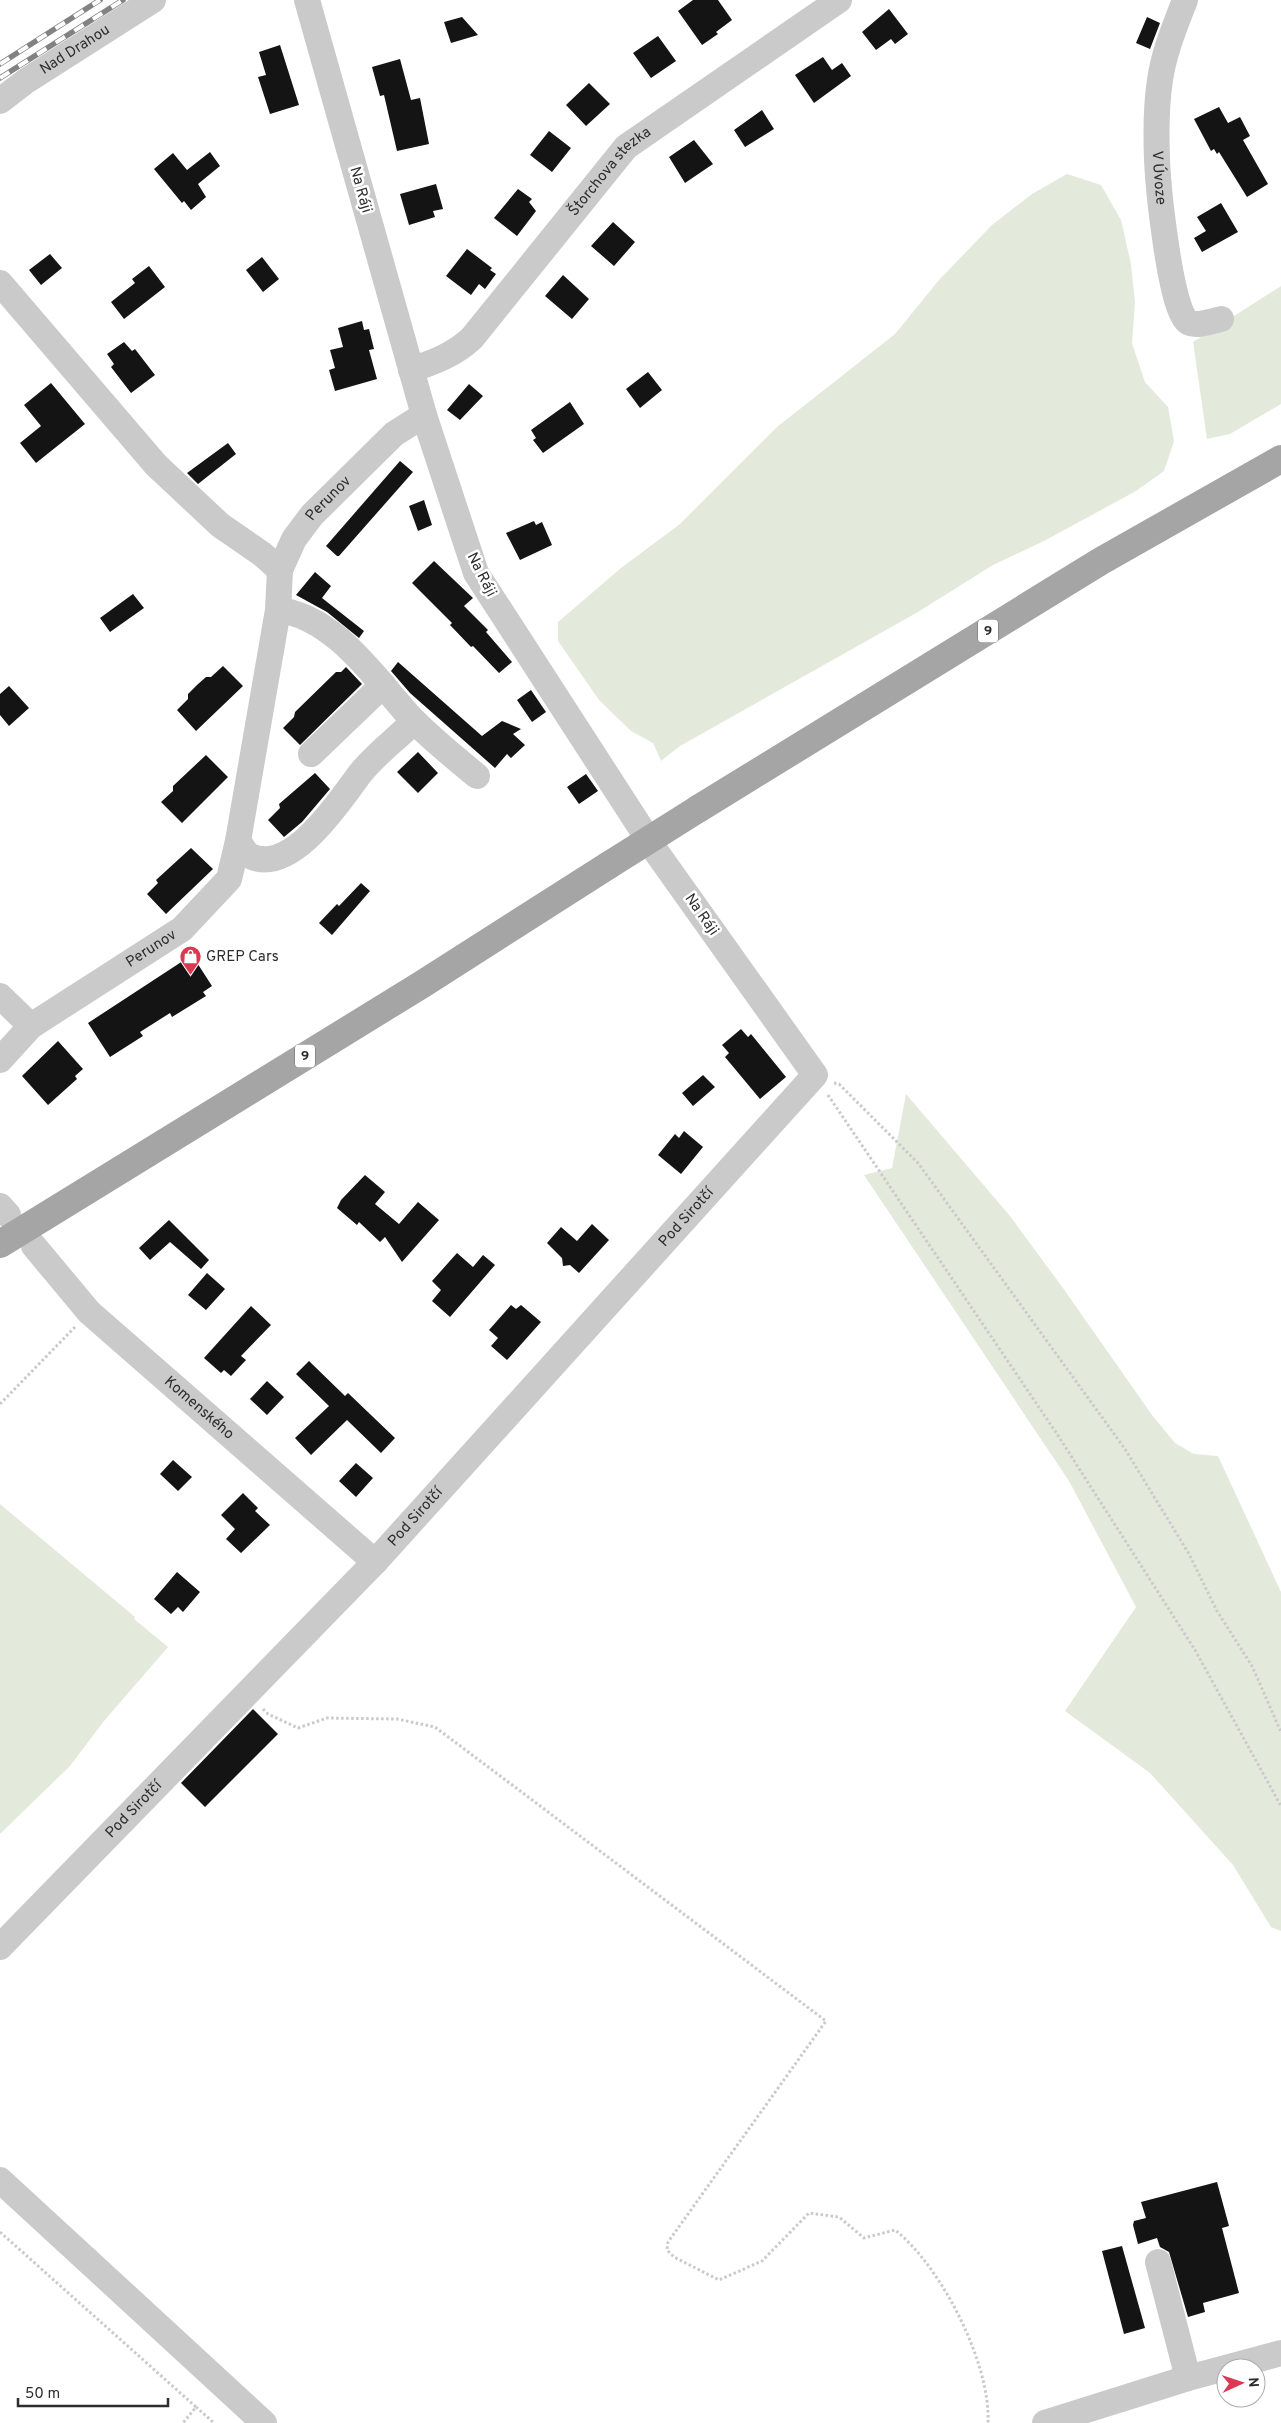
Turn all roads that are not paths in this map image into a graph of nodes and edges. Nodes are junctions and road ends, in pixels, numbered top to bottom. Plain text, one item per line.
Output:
1 (153, 0) edge
2 (307, 0) edge
3 (839, 0) edge
4 (1184, 0) edge
5 (0, 101) edge
6 (0, 283) edge
7 (1221, 319) dead end
8 (411, 370) junction
9 (424, 415) junction
10 (1281, 459) edge
11 (280, 570) junction
12 (278, 610) junction
13 (383, 686) junction
14 (414, 721) junction
15 (311, 754) dead end
16 (477, 776) dead end
17 (238, 841) junction
18 (0, 996) edge
19 (31, 1026) junction
20 (0, 1060) edge
21 (815, 1075) joint
22 (0, 1244) edge
23 (34, 1246) dead end
24 (375, 1562) junction
25 (0, 1947) edge
26 (0, 2180) edge
27 (1158, 2262) dead end
28 (1281, 2353) edge
29 (1188, 2378) junction
30 (264, 2423) edge
31 (1045, 2423) edge

1 - 5 street, Nad Drahou
2 - 8 street, Na Ráji
3 - 8 street, Štorchova stezka
4 - 7 street, V Úvoze
6 - 11 street
8 - 9 street, Na Ráji
9 - 11 street, Perunov
9 - 21 street, Na Ráji
10 - 22 main road, 9, bridge
11 - 12 street, Perunov
12 - 13 street
12 - 17 street, Perunov
13 - 14 street
13 - 15 street
14 - 16 street
14 - 17 street
17 - 19 street, Perunov
18 - 19 street
19 - 20 street, Perunov
21 - 24 street, Pod Sirotčí
23 - 24 street, Komenského
24 - 25 street, Pod Sirotčí
26 - 30 street
27 - 29 street
28 - 29 street
29 - 31 street

